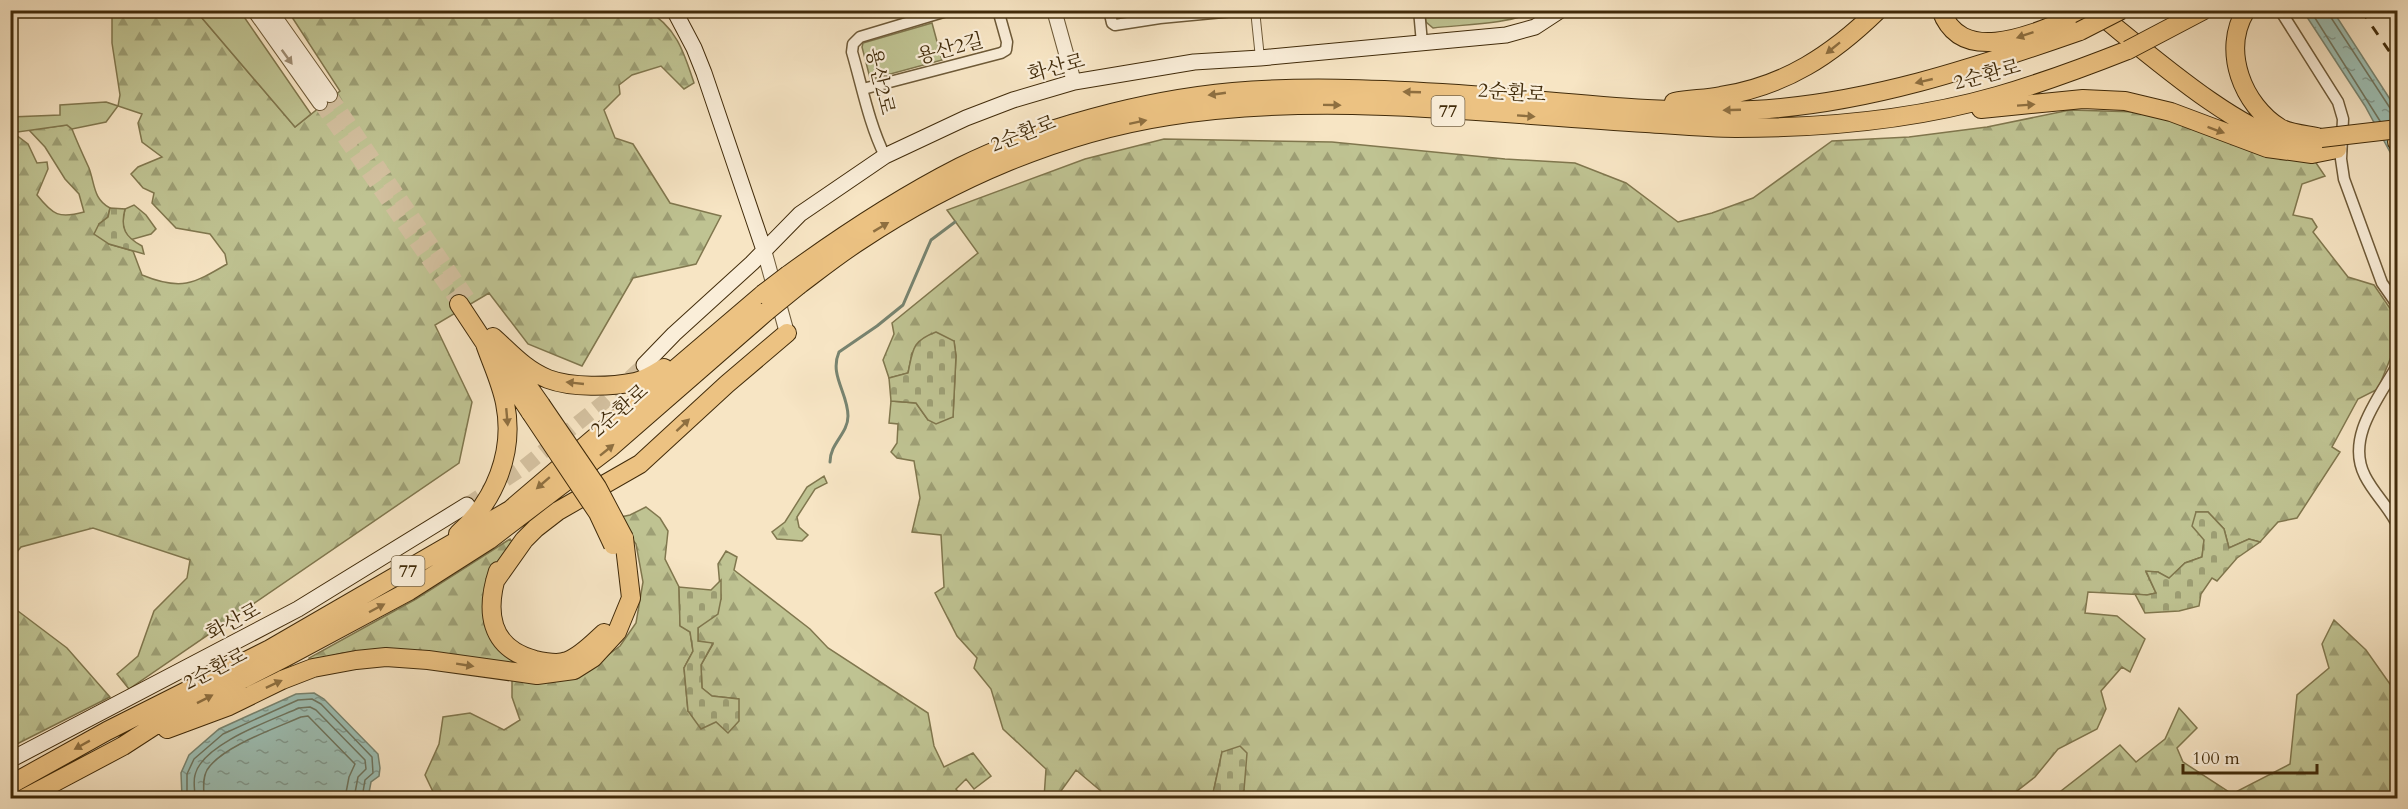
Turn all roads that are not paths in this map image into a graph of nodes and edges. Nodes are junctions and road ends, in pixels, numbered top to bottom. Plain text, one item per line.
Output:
1 (254, 10) edge
2 (270, 10) edge
3 (665, 10) edge
4 (674, 10) edge
5 (950, 10) edge
6 (998, 10) edge
7 (1054, 10) edge
8 (1109, 10) edge
9 (1244, 10) edge
10 (1255, 10) edge
11 (1419, 10) edge
12 (1561, 10) edge
13 (1878, 10) edge
14 (1941, 10) edge
15 (2111, 10) edge
16 (2121, 10) edge
17 (2204, 10) edge
18 (2246, 10) edge
19 (2280, 10) edge
20 (2087, 17) edge
21 (681, 25) junction
22 (1422, 43) junction
23 (1260, 58) junction
24 (1074, 82) junction
25 (863, 89) junction
26 (1648, 108) junction
27 (1926, 113) junction
28 (2283, 130) junction
29 (2396, 136) edge
30 (2337, 149) junction
31 (885, 156) junction
32 (764, 250) junction
33 (794, 280) junction
34 (464, 301) tunnel mouth
35 (765, 303) junction
36 (2397, 306) edge
37 (740, 315) junction
38 (787, 333) joint
39 (488, 339) junction
40 (2397, 364) edge
41 (644, 365) tunnel mouth
42 (540, 504) junction
43 (467, 505) tunnel mouth
44 (2397, 526) edge
45 (619, 542) junction
46 (495, 581) junction
47 (107, 731) junction
48 (123, 746) junction
49 (10, 760) edge
50 (10, 785) edge
51 (25, 798) edge

1 -> 2 street
3 - 21 main road
4 - 21 main road
5 - 25 street, 용산2로
6 - 25 street, 용산2길
7 - 24 street
8 - 9 street
10 - 23 street
11 - 22 street
12 - 22 main road, 화산로
13 -> 26 highway
20 -> 14 highway
15 - 28 highway
16 - 20 highway, 2순환로 / 77, bridge
17 - 27 highway, 2순환로 / 77, bridge
18 - 28 highway
19 - 36 street
20 -> 26 highway, 2순환로 / 77
20 - 30 highway
21 - 32 main road
22 - 23 main road, 화산로
23 - 24 main road, 화산로
24 - 31 main road, 화산로
25 - 31 street, 용산2로
26 -> 33 highway, 2순환로 / 77
27 -> 30 highway
33 -> 27 highway, 2순환로 / 77
28 - 29 highway, bridge
29 - 30 highway
31 - 32 main road, 화산로
32 - 38 street
32 - 41 main road, 화산로
33 - 35 highway, 2순환로 / 77, bridge
34 - 39 highway
35 - 37 highway, 2순환로 / 77
42 -> 35 highway, 2순환로 / 77
37 -> 39 highway
37 -> 47 highway, 2순환로 / 77
46 -> 38 highway
39 - 45 highway, bridge
39 -> 47 highway
40 - 44 street
42 - 46 highway
48 -> 42 highway, 2순환로 / 77
43 - 49 main road, 화산로
45 - 46 highway
48 -> 45 highway
47 -> 50 highway, 2순환로 / 77
48 - 51 highway, 2순환로 / 77

